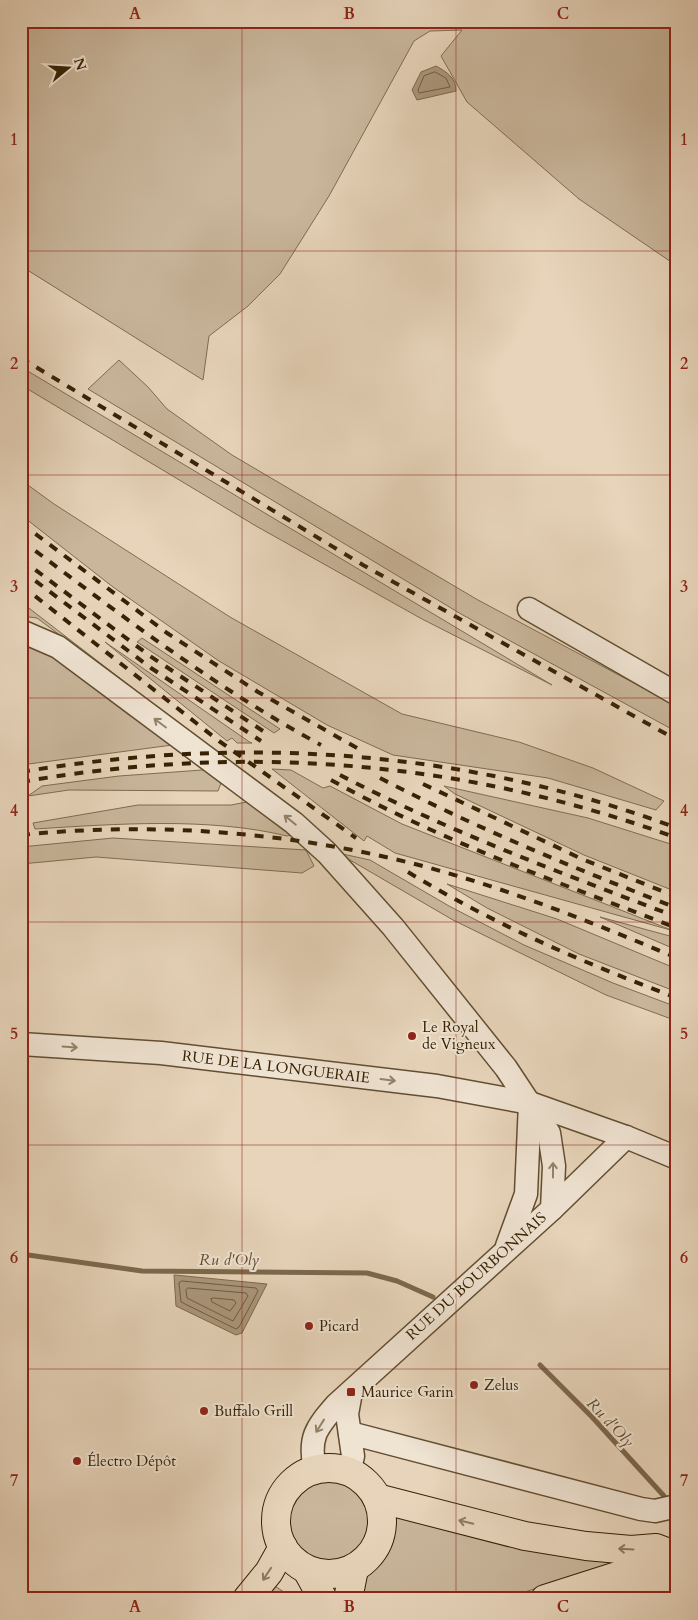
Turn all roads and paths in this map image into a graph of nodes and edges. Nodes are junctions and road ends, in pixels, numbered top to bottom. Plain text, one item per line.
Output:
1 (529, 609) dead end
2 (21, 631) edge
3 (677, 694) edge
4 (21, 1044) edge
5 (530, 1103) junction
6 (626, 1137) junction
7 (677, 1158) edge
8 (552, 1208) junction
9 (505, 1251) junction
10 (351, 1392) junction
11 (350, 1433) junction
12 (315, 1470) junction
13 (349, 1472) junction
14 (377, 1498) junction
15 (677, 1506) edge
16 (282, 1547) junction
17 (671, 1561) edge
18 (354, 1569) junction
19 (306, 1570) junction
20 (247, 1599) edge
21 (323, 1599) edge
22 (348, 1599) edge
23 (545, 1599) edge
24 (606, 1599) edge

1 - 3 street
5 -> 2 street, RUE DU BOURBONNAIS
4 -> 5 street, RUE DE LA LONGUERAIE
5 - 6 street, RUE DE LA LONGUERAIE
8 -> 5 street, RUE DU BOURBONNAIS
5 - 9 street
6 - 7 street, RUE DE LA LONGUERAIE
6 - 8 street
8 - 9 street, RUE DU BOURBONNAIS
9 - 10 street, RUE DU BOURBONNAIS
10 - 11 street
10 -> 12 street, RUE DU BOURBONNAIS
11 - 13 street
11 - 15 street
12 - 13 main road
12 - 16 main road
13 - 14 main road
17 -> 14 main road
14 - 18 main road
16 - 19 main road
16 -> 20 main road
17 - 23 main road
17 - 24 main road
18 - 19 main road
18 - 22 main road
19 - 21 main road

